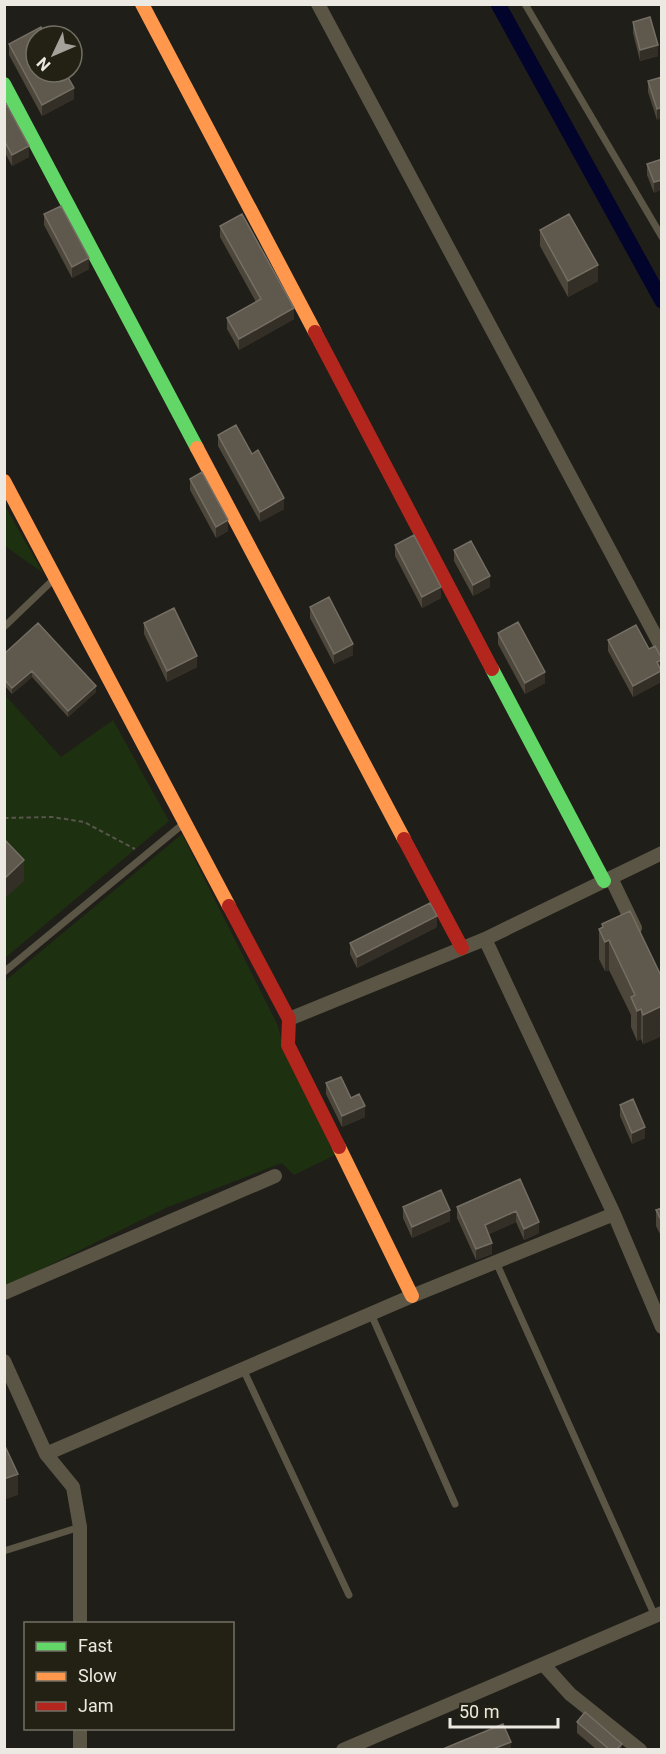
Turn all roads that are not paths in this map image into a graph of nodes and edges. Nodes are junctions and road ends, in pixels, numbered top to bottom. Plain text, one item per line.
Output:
1 (142, 4) edge
2 (318, 4) edge
3 (525, 4) edge
4 (4, 84) edge
5 (662, 237) edge
6 (4, 481) edge
7 (56, 578) junction
8 (4, 627) edge
9 (662, 648) edge
10 (185, 823) junction
11 (662, 853) edge
12 (608, 880) junction
13 (485, 939) junction
14 (641, 942) edge
15 (462, 948) junction
16 (4, 972) edge
17 (289, 1019) junction
18 (275, 1176) dead end
19 (614, 1214) junction
20 (496, 1262) junction
21 (4, 1293) edge
22 (412, 1296) junction
23 (371, 1314) junction
24 (662, 1327) edge
25 (4, 1361) edge
26 (243, 1369) junction
27 (46, 1454) junction
28 (455, 1504) dead end
29 (80, 1527) junction
30 (4, 1551) edge
31 (349, 1595) dead end
32 (658, 1614) edge
33 (80, 1622) edge
34 (543, 1664) junction
35 (80, 1730) edge
36 (80, 1749) edge
37 (343, 1749) edge
38 (640, 1749) edge

1 - 12 street
2 - 9 street
3 - 5 lane
4 - 15 street
6 - 7 street
7 - 8 lane
7 - 10 street
10 - 16 lane
10 - 17 street
11 - 12 street
12 - 13 street
12 - 14 street
13 - 15 street
13 - 19 street
15 - 17 street
17 - 22 street
18 - 21 street
19 - 20 street
19 - 24 street
20 - 22 street
20 - 32 lane
22 - 23 street
23 - 26 street
23 - 28 lane
25 - 27 street
26 - 27 street
26 - 31 lane
27 - 29 street
29 - 30 lane
29 - 33 street
32 - 34 street
34 - 37 street
34 - 38 street
35 - 36 street

